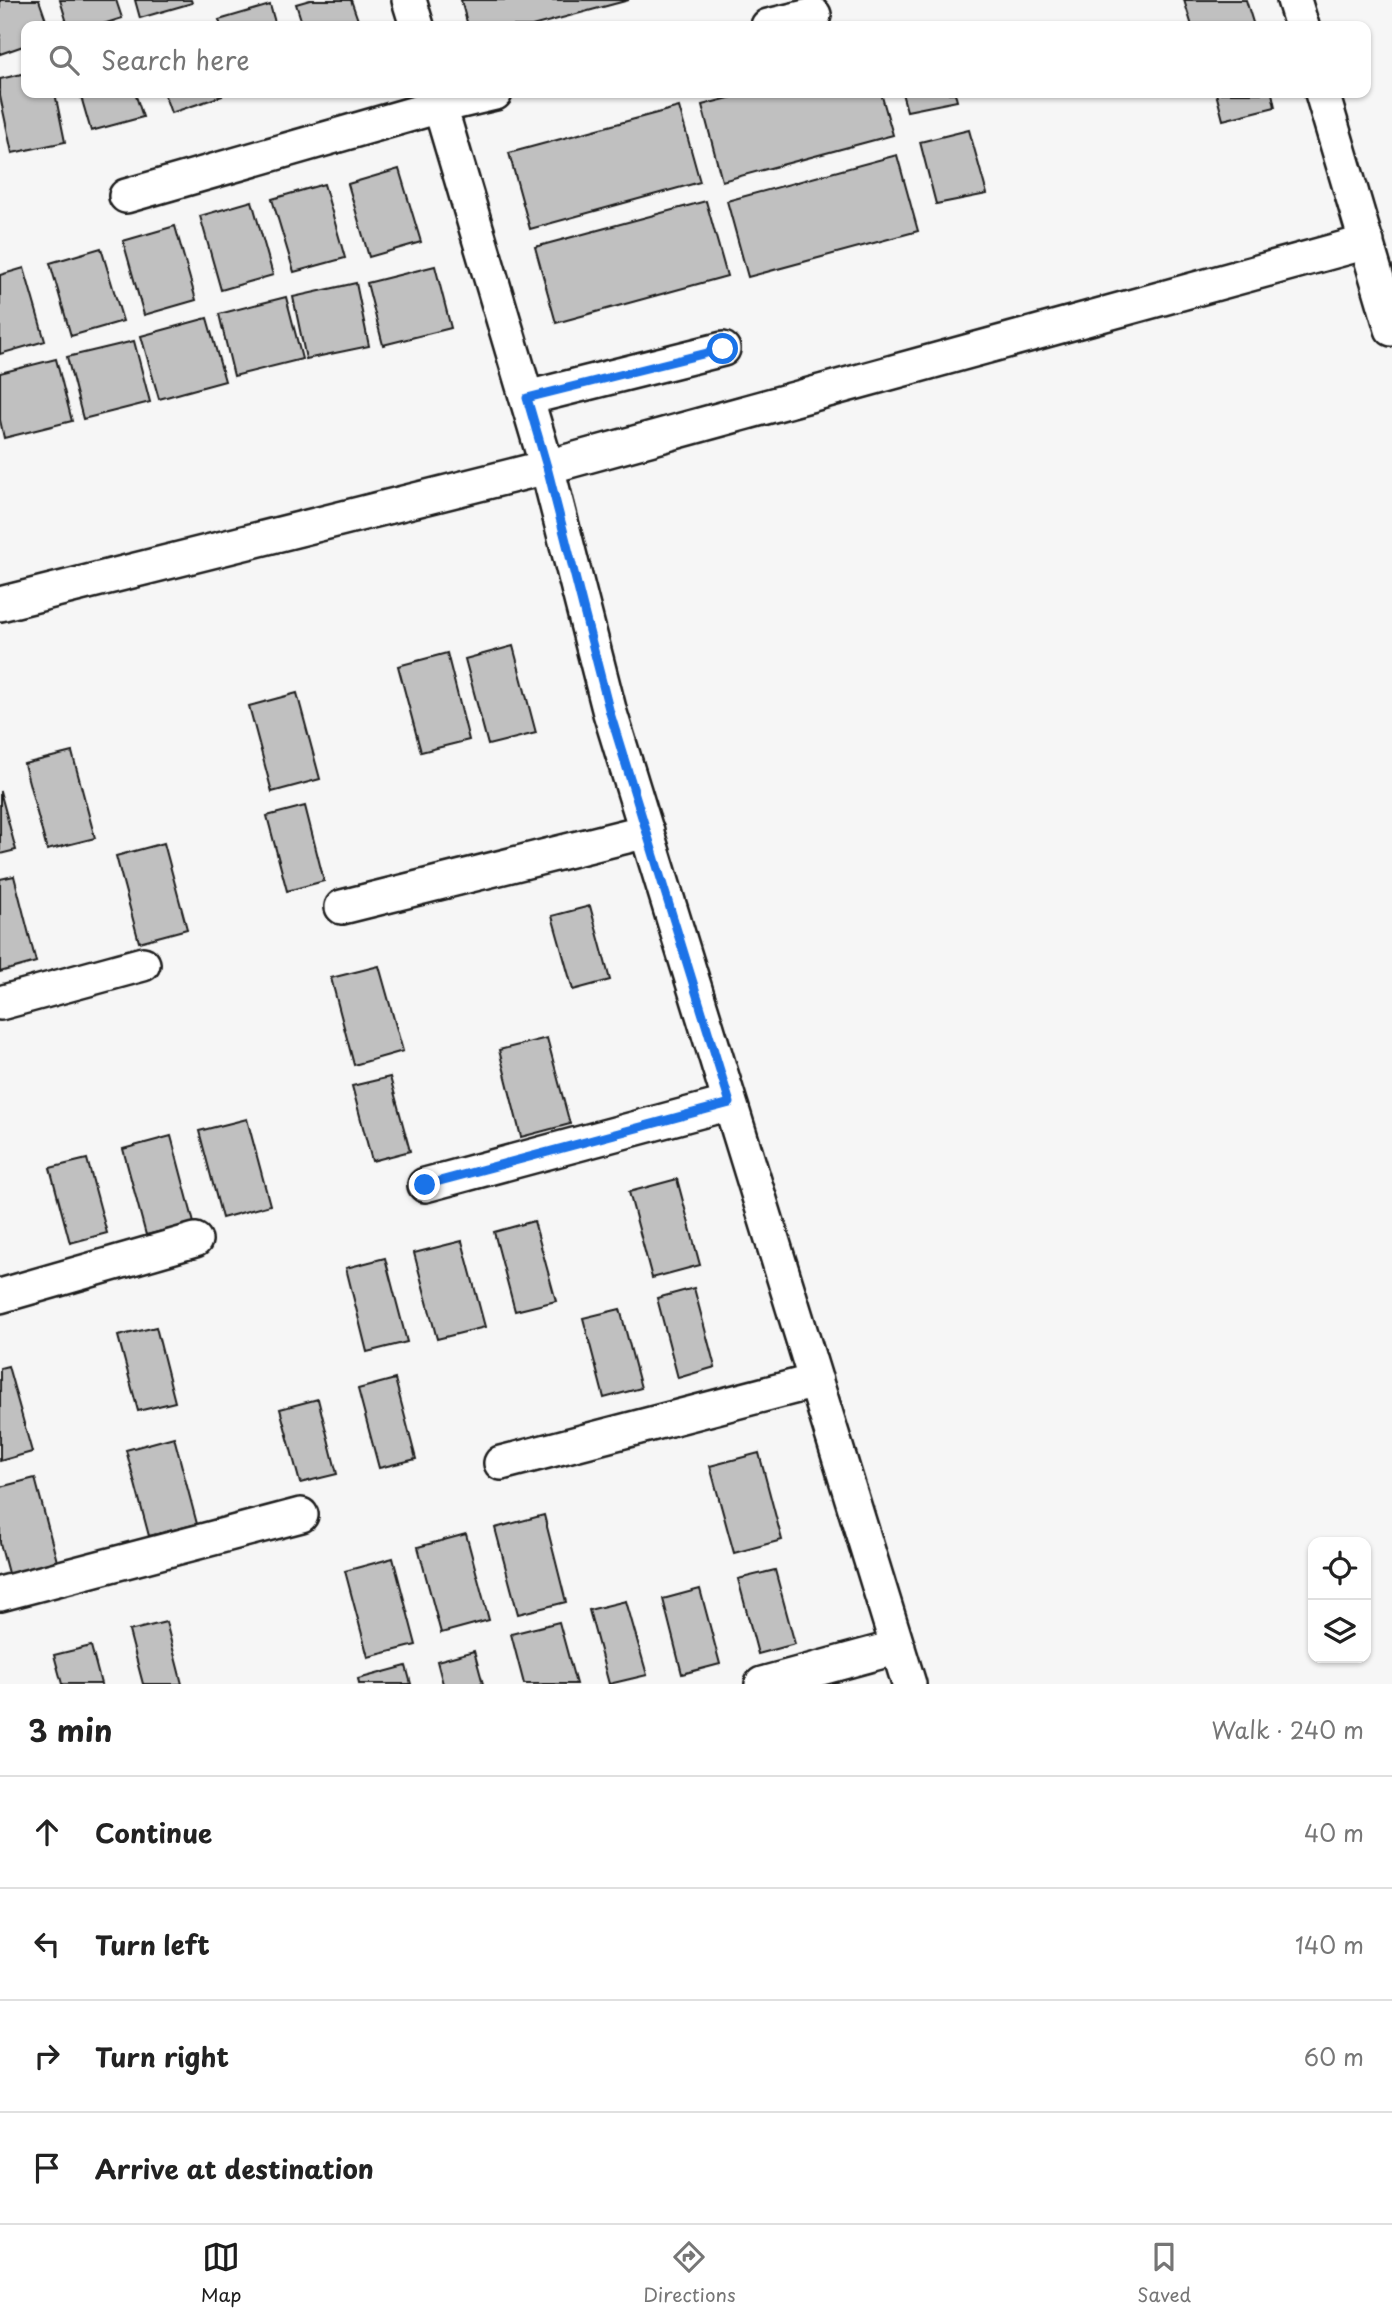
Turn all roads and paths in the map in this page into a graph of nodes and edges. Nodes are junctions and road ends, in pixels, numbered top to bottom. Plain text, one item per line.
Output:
1 (409, 0) edge
2 (1294, 0) edge
3 (814, 15) dead end
4 (415, 21) edge
5 (789, 21) edge
6 (1300, 21) edge
7 (1324, 98) edge
8 (438, 99) edge
9 (126, 196) dead end
10 (1367, 242) junction
11 (1392, 329) edge
12 (723, 349) dead end
13 (527, 398) junction
14 (547, 467) junction
15 (0, 604) edge
16 (647, 831) junction
17 (342, 908) dead end
18 (144, 964) dead end
19 (0, 1003) edge
20 (730, 1103) junction
21 (425, 1185) dead end
22 (195, 1240) dead end
23 (0, 1296) edge
24 (816, 1381) junction
25 (501, 1463) dead end
26 (301, 1515) dead end
27 (0, 1594) edge
28 (898, 1647) junction
29 (762, 1684) edge
30 (909, 1684) edge

1 - 4 street
2 - 6 street
3 - 5 street
7 - 10 street
8 - 9 street
8 - 13 street
10 - 11 street
10 - 14 street
12 - 13 street
13 - 14 street
14 - 15 street
14 - 16 street
16 - 17 street
16 - 20 street
18 - 19 street
20 - 21 street
20 - 24 street
22 - 23 street
24 - 25 street
24 - 28 street
26 - 27 street
28 - 29 street
28 - 30 street

